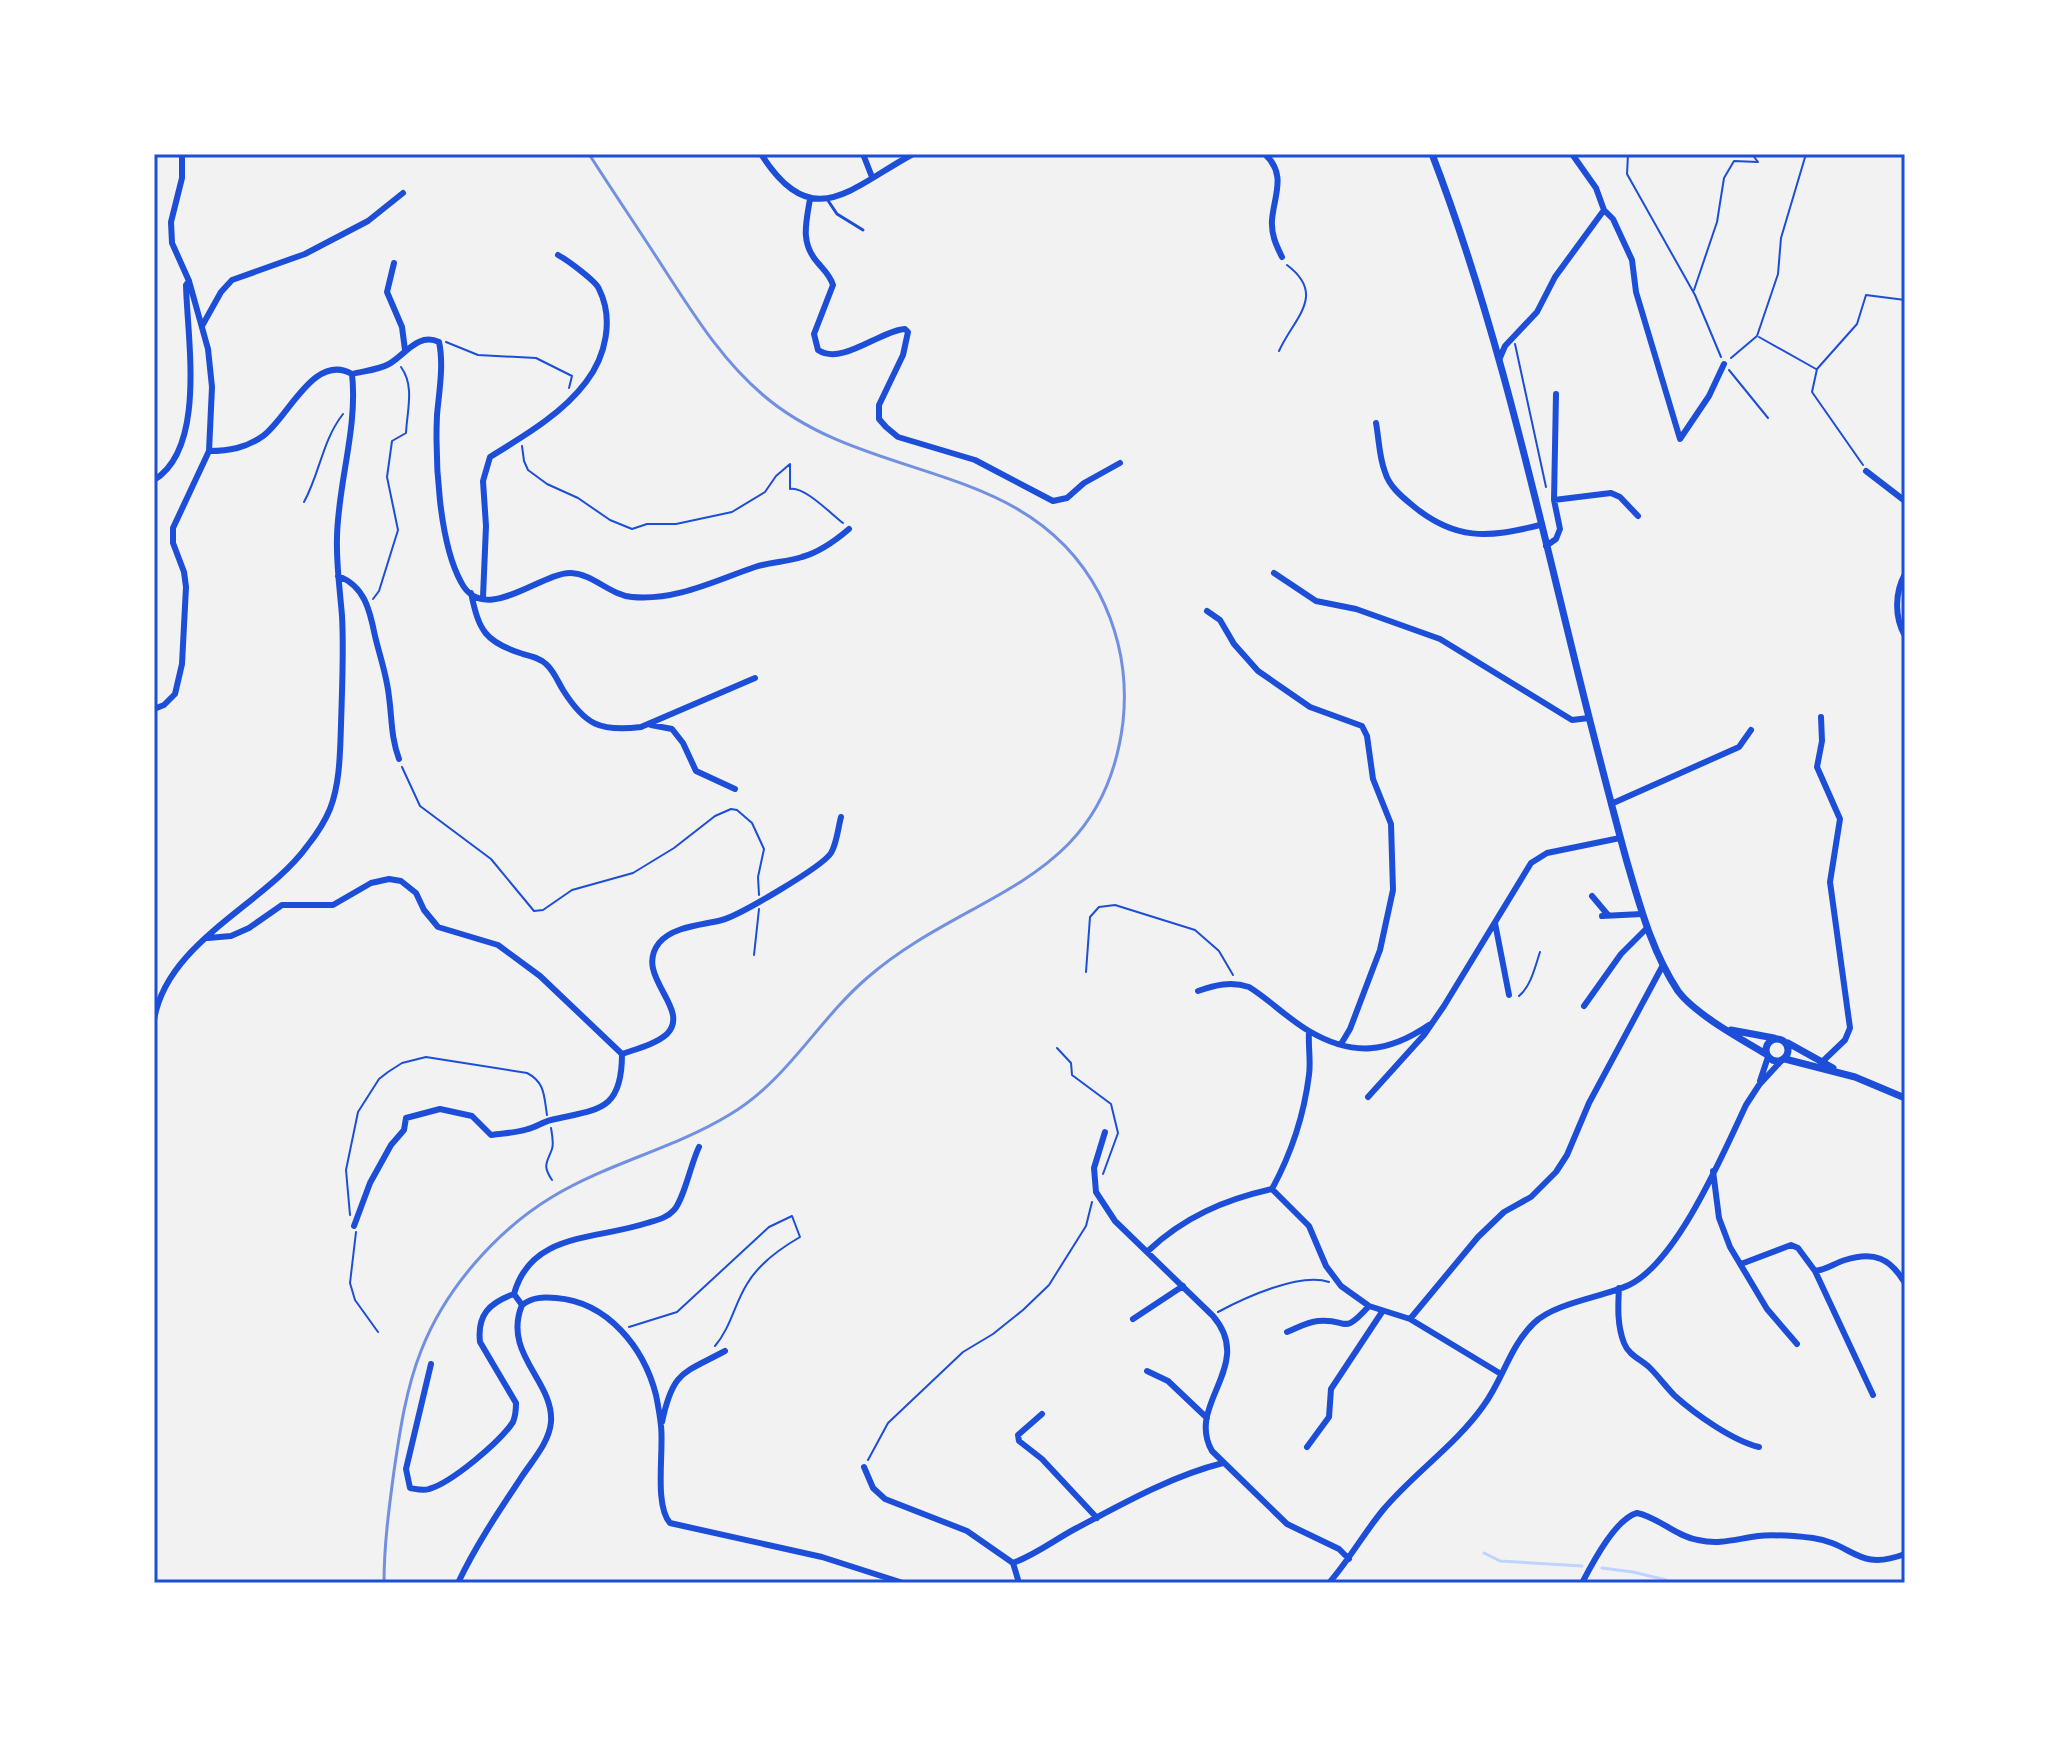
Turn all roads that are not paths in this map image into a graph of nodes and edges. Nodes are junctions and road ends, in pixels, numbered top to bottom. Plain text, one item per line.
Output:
1 (182, 154) edge
2 (761, 154) edge
3 (863, 154) edge
4 (913, 154) edge
5 (1265, 154) edge
6 (1432, 154) edge
7 (1572, 154) edge
8 (872, 177) junction
9 (403, 193) dead end
10 (810, 199) junction
11 (827, 199) junction
12 (1604, 210) junction
13 (863, 230) dead end
14 (558, 255) dead end
15 (1282, 257) road end
16 (394, 263) dead end
17 (189, 281) junction
18 (202, 326) junction
19 (405, 350) junction
20 (1499, 360) junction
21 (1724, 364) road end
22 (352, 374) junction
23 (1556, 394) dead end
24 (1376, 423) dead end
25 (209, 451) junction
26 (1120, 463) dead end
27 (1866, 471) road end
28 (154, 480) edge
29 (1552, 499) junction
30 (1905, 501) edge
31 (1638, 516) dead end
32 (1540, 525) junction
33 (849, 529) road end
34 (1546, 546) junction
35 (1274, 573) dead end
36 (1905, 574) edge
37 (338, 576) junction
38 (471, 593) junction
39 (483, 597) junction
40 (1207, 611) dead end
41 (1905, 636) edge
42 (755, 678) dead end
43 (154, 709) edge
44 (1821, 717) dead end
45 (1589, 718) junction
46 (648, 724) junction
47 (1751, 730) dead end
48 (399, 759) road end
49 (735, 789) dead end
50 (1611, 804) junction
51 (841, 817) dead end
52 (1620, 838) junction
53 (1592, 896) dead end
54 (1642, 914) junction
55 (1495, 923) junction
56 (1647, 928) junction
57 (208, 938) junction
58 (1663, 965) junction
59 (1198, 991) dead end
60 (1509, 995) road end
61 (1584, 1006) dead end
62 (154, 1020) edge
63 (1432, 1023) junction
64 (1729, 1030) junction
65 (1309, 1032) junction
66 (1781, 1040) junction
67 (1341, 1044) junction
68 (622, 1054) junction
69 (1767, 1056) junction
70 (1783, 1060) junction
71 (1822, 1062) junction
72 (1842, 1073) junction
73 (1759, 1085) junction
74 (1368, 1097) dead end
75 (1905, 1098) edge
76 (1105, 1132) dead end
77 (699, 1147) dead end
78 (1713, 1171) junction
79 (1272, 1189) junction
80 (354, 1226) road end
81 (1148, 1251) junction
82 (1741, 1264) junction
83 (1815, 1271) junction
84 (1905, 1283) edge
85 (1183, 1286) junction
86 (1619, 1288) junction
87 (514, 1294) junction
88 (522, 1305) junction
89 (1369, 1306) junction
90 (1382, 1312) junction
91 (1133, 1319) dead end
92 (1410, 1319) junction
93 (1287, 1332) dead end
94 (1797, 1344) dead end
95 (725, 1351) dead end
96 (431, 1364) dead end
97 (1147, 1371) dead end
98 (1501, 1374) junction
99 (1873, 1395) dead end
100 (1042, 1414) dead end
101 (1207, 1418) junction
102 (661, 1425) junction
103 (1307, 1447) dead end
104 (1759, 1447) dead end
105 (1223, 1463) junction
106 (864, 1467) road end
107 (1097, 1518) junction
108 (1905, 1554) edge
109 (1349, 1559) junction
110 (1013, 1563) junction
111 (458, 1583) edge
112 (903, 1583) edge
113 (1019, 1583) edge
114 (1329, 1583) edge
115 (1582, 1583) edge

1 - 17 street
2 - 10 street
3 - 8 street
4 - 8 street
5 - 15 street
6 - 20 street
7 - 12 street
8 - 11 street
9 - 18 street
10 - 11 street
10 - 26 street
11 - 13 lane
12 - 20 street
12 - 21 street
14 - 39 street
16 - 19 street
17 - 18 street
17 - 28 street
18 - 25 street
19 - 22 street
19 - 38 street
20 - 32 street
22 - 25 street
22 - 37 street
23 - 29 street
24 - 32 street
25 - 43 street
27 - 30 street
29 - 31 street
29 - 34 street
32 - 34 street
33 - 39 street
34 - 45 street
35 - 45 street
36 - 41 street
37 - 48 street
37 - 57 street
38 - 39 street
38 - 46 street
40 - 67 street
42 - 46 street
44 - 71 street
45 - 50 street
46 - 49 street
47 - 50 street
50 - 52 street
51 - 68 street
52 - 54 street
52 - 55 street
53 - 54 street
54 - 56 street
55 - 60 street
55 - 63 street
56 - 58 street
56 - 61 street
57 - 62 street
57 - 68 street
58 - 64 street
58 - 92 street
59 - 65 street
63 - 67 street
63 - 74 street
64 - 66 street
64 - 69 street
65 - 67 street
65 - 79 street
66 - 69 street
66 - 70 street
66 - 71 street
68 - 80 street
69 - 70 street
69 - 73 street
70 - 72 street
70 - 73 street
71 - 72 street
72 - 75 street
73 - 78 street
76 - 81 street
77 - 87 street
78 - 82 street
78 - 86 street
79 - 81 street
79 - 89 street
81 - 85 street
82 - 83 street
82 - 94 street
83 - 84 street
83 - 99 street
85 - 91 street
85 - 101 street
86 - 98 street
86 - 104 street
87 - 88 street
87 - 96 street
88 - 102 street
88 - 111 street
89 - 90 street
89 - 93 street
90 - 92 street
90 - 103 street
92 - 98 street
95 - 102 street
97 - 101 street
98 - 109 street
100 - 107 street
101 - 105 street
102 - 112 street
105 - 107 street
105 - 109 street
106 - 110 street
107 - 110 street
108 - 115 street
109 - 114 street
110 - 113 street

